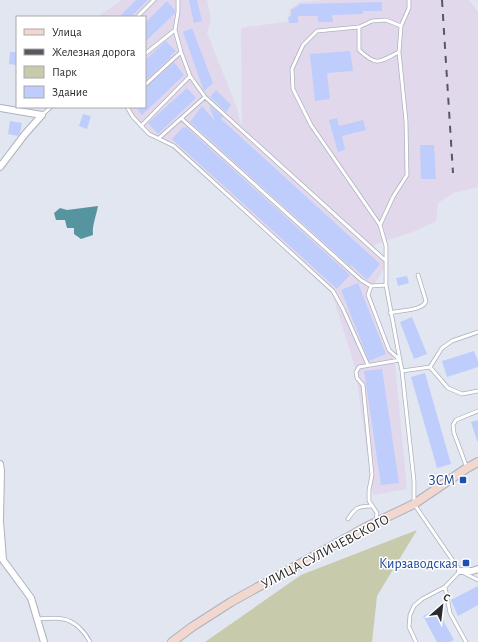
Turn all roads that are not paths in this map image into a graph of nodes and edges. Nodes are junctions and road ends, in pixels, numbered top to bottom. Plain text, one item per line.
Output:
1 (154, 0) edge
2 (178, 0) edge
3 (409, 0) edge
4 (138, 16) edge
5 (401, 26) junction
6 (359, 27) junction
7 (175, 30) junction
8 (181, 52) junction
9 (399, 52) junction
10 (146, 53) edge
11 (190, 76) junction
12 (146, 84) edge
13 (205, 98) junction
14 (0, 108) edge
15 (50, 108) edge
16 (128, 108) edge
17 (42, 115) junction
18 (182, 119) junction
19 (141, 126) junction
20 (160, 138) junction
21 (0, 167) edge
22 (380, 225) junction
23 (386, 261) junction
24 (418, 275) dead end
25 (386, 285) junction
26 (371, 286) junction
27 (390, 313) junction
28 (478, 332) edge
29 (400, 360) junction
30 (368, 365) junction
31 (430, 367) junction
32 (402, 370) junction
33 (478, 391) edge
34 (478, 411) edge
35 (478, 462) edge
36 (467, 468) junction
37 (0, 469) edge
38 (414, 504) junction
39 (372, 506) junction
40 (348, 519) dead end
41 (0, 520) edge
42 (376, 522) junction
43 (2, 560) edge
44 (478, 569) edge
45 (460, 571) junction
46 (478, 580) edge
47 (445, 587) junction
48 (37, 619) junction
49 (44, 642) edge
50 (90, 642) edge
51 (172, 642) edge
52 (416, 642) edge
53 (466, 642) edge

1 - 4 lane
2 - 7 lane
3 - 5 lane
5 - 6 lane
5 - 9 lane
6 - 9 lane
6 - 22 lane
7 - 8 lane
7 - 10 lane
8 - 11 lane
8 - 12 lane
9 - 22 lane
11 - 13 lane
11 - 19 lane
13 - 18 lane
13 - 23 lane
14 - 17 street
15 - 17 lane
16 - 19 lane
17 - 21 street
18 - 20 lane
18 - 26 lane
19 - 20 lane
20 - 30 lane
22 - 23 lane
23 - 25 lane
24 - 27 lane
25 - 26 lane
25 - 27 lane
26 - 29 lane
27 - 29 lane
28 - 31 lane
29 - 30 lane
29 - 32 lane
30 - 39 lane
31 - 32 lane
31 - 33 lane
32 - 38 lane
34 - 36 lane
35 - 36 street, УЛИЦА СУЛИЧЕВСКОГО
36 - 38 street, УЛИЦА СУЛИЧЕВСКОГО
37 - 41 street
38 - 42 street, УЛИЦА СУЛИЧЕВСКОГО
38 - 45 lane
39 - 40 lane
39 - 42 lane
41 - 43 street
42 - 51 street, УЛИЦА СУЛИЧЕВСКОГО
43 - 48 street
44 - 45 street
45 - 46 lane
45 - 47 lane
47 - 52 lane
47 - 53 lane
48 - 49 street
48 - 50 lane

